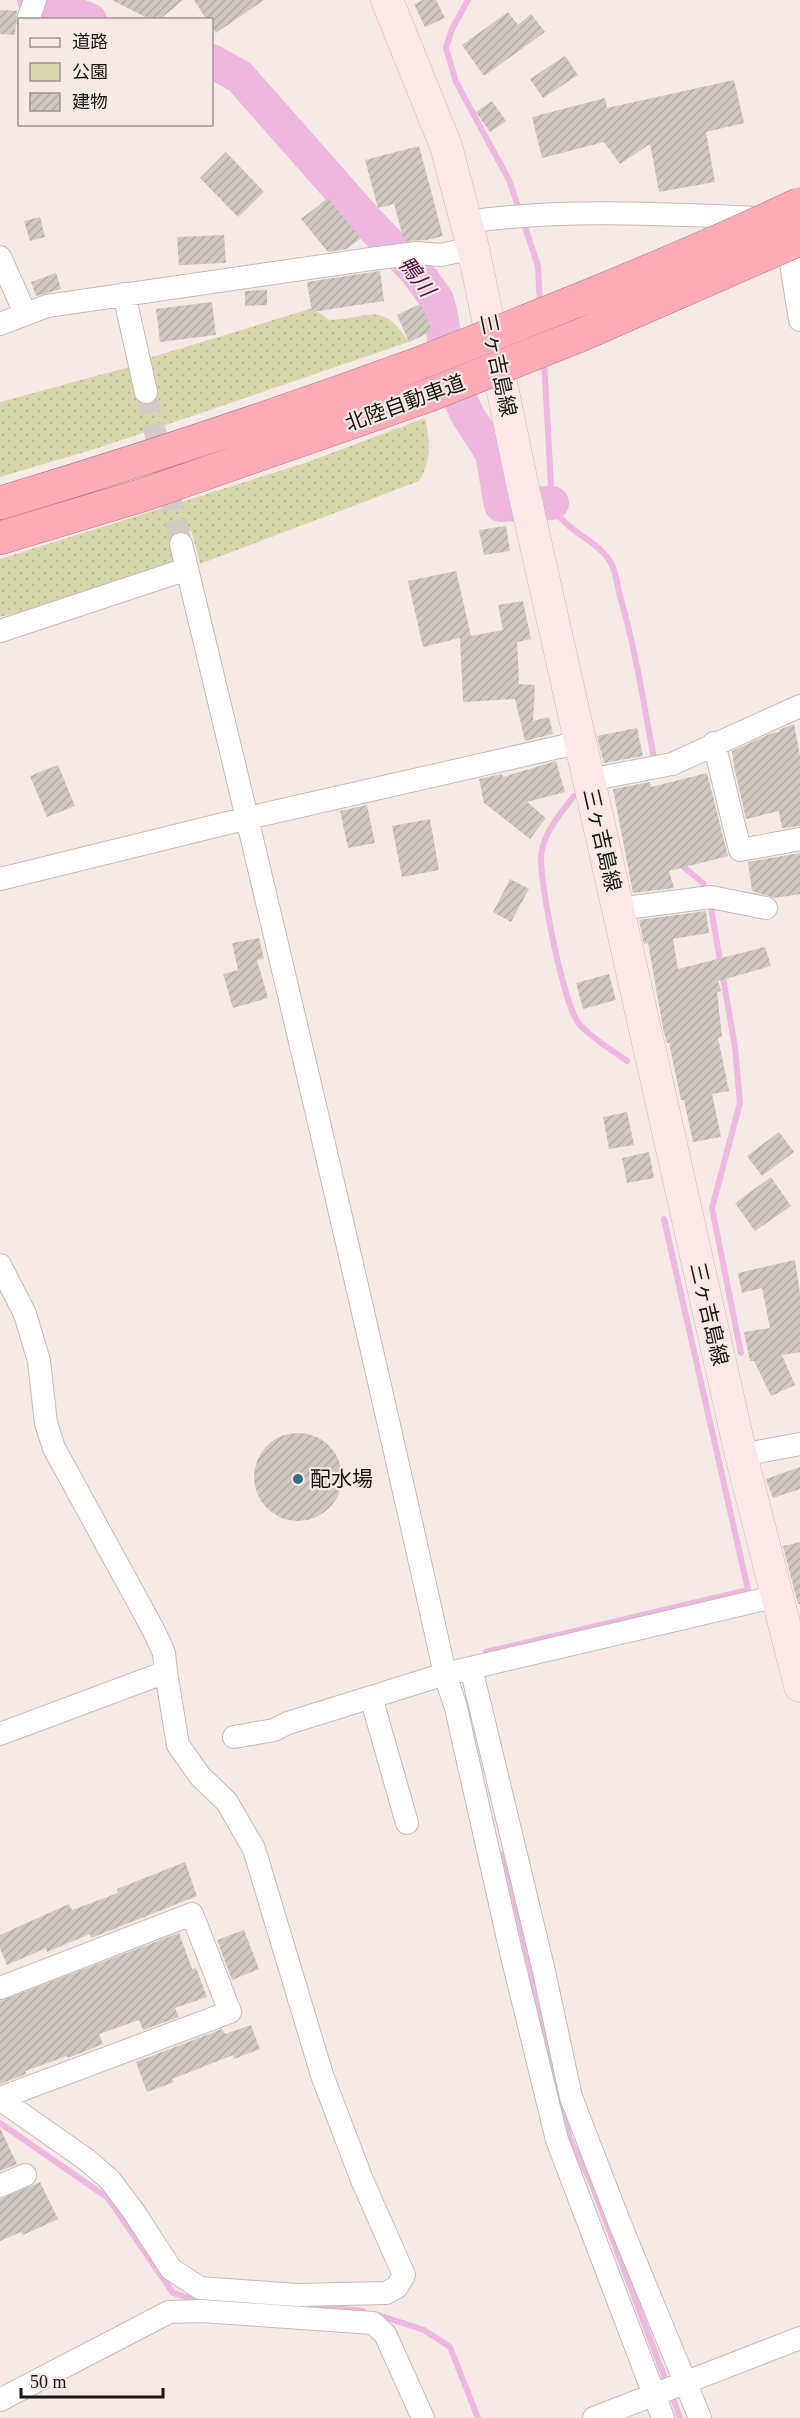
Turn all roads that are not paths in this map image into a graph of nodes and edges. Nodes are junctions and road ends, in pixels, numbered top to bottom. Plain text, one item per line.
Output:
1 (35, 0) edge
2 (387, 0) edge
3 (29, 18) edge
4 (796, 220) edge
5 (470, 235) junction
6 (0, 257) edge
7 (124, 294) junction
8 (25, 313) junction
9 (800, 320) edge
10 (0, 324) edge
11 (146, 392) tunnel mouth
12 (0, 503) edge
13 (0, 538) edge
14 (180, 544) tunnel mouth
15 (187, 570) junction
16 (0, 631) edge
17 (800, 706) edge
18 (581, 742) junction
19 (714, 743) junction
20 (589, 780) junction
21 (248, 818) junction
22 (800, 838) edge
23 (0, 879) edge
24 (766, 908) dead end
25 (618, 909) junction
26 (0, 1265) edge
27 (800, 1444) edge
28 (741, 1455) junction
29 (778, 1596) junction
30 (471, 1668) junction
31 (166, 1672) junction
32 (445, 1674) junction
33 (800, 1686) edge
34 (371, 1697) junction
35 (0, 1734) edge
36 (234, 1737) dead end
37 (406, 1823) dead end
38 (0, 1988) edge
39 (0, 2098) edge
40 (25, 2175) dead end
41 (0, 2186) edge
42 (200, 2288) junction
43 (202, 2311) junction
44 (800, 2338) edge
45 (683, 2383) junction
46 (655, 2394) junction
47 (0, 2400) edge
48 (423, 2418) edge
49 (594, 2418) edge
50 (663, 2418) edge
51 (700, 2418) edge

1 - 3 street
2 - 5 main road, 三ヶ吉島線
4 - 5 street
4 - 9 street
4 - 12 highway, 北陸自動車道, bridge
4 - 13 highway, 北陸自動車道, bridge
5 - 7 street
5 - 18 main road, 三ヶ吉島線
6 - 8 street
7 - 8 street
7 - 11 street
8 - 10 street
14 - 15 street
15 - 16 street
15 - 21 street
17 - 19 street
18 - 20 main road, 三ヶ吉島線
18 - 21 street
19 - 20 street
19 - 22 street
20 - 25 main road, 三ヶ吉島線
21 - 23 street
21 - 32 street
24 - 25 street
25 - 28 main road, 三ヶ吉島線
26 - 31 street
27 - 28 street
28 - 29 main road, 三ヶ吉島線
29 - 30 street
29 - 33 main road, 三ヶ吉島線
30 - 32 street
30 - 45 street
31 - 35 street
31 - 42 street
32 - 34 street
32 - 46 street
34 - 36 street
34 - 37 street
38 - 39 street
39 - 42 street
40 - 41 street
42 - 43 street
43 - 47 street
43 - 48 street
44 - 45 street
45 - 46 street
45 - 51 street
46 - 49 street
46 - 50 street

